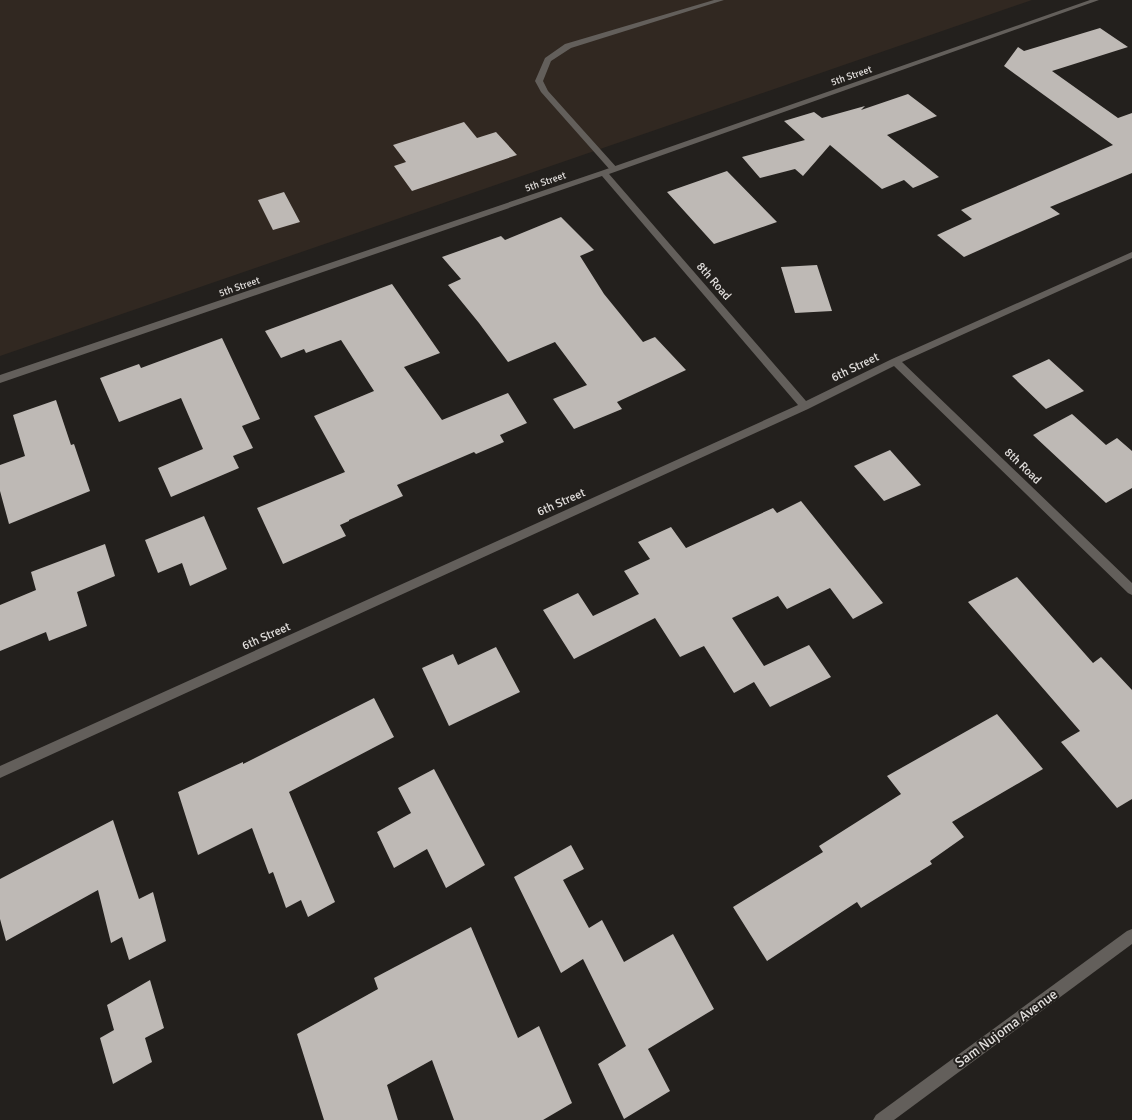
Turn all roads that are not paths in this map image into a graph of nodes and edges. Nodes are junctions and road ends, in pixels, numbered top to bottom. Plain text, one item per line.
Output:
1 (721, 0) edge
2 (1096, 0) edge
3 (614, 170) junction
4 (604, 173) junction
5 (1132, 255) edge
6 (895, 361) junction
7 (0, 379) edge
8 (805, 406) junction
9 (1132, 590) edge
10 (0, 772) edge
11 (1132, 936) edge
12 (881, 1120) edge

1 - 3 street
2 - 3 street, 5th Street
3 - 4 street, 5th Street
4 - 7 street, 5th Street
4 - 8 street, 8th Road
5 - 6 street, 6th Street
6 - 8 street, 6th Street
6 - 9 street, 8th Road
8 - 10 street, 6th Street
11 - 12 street, Sam Nujoma Avenue

